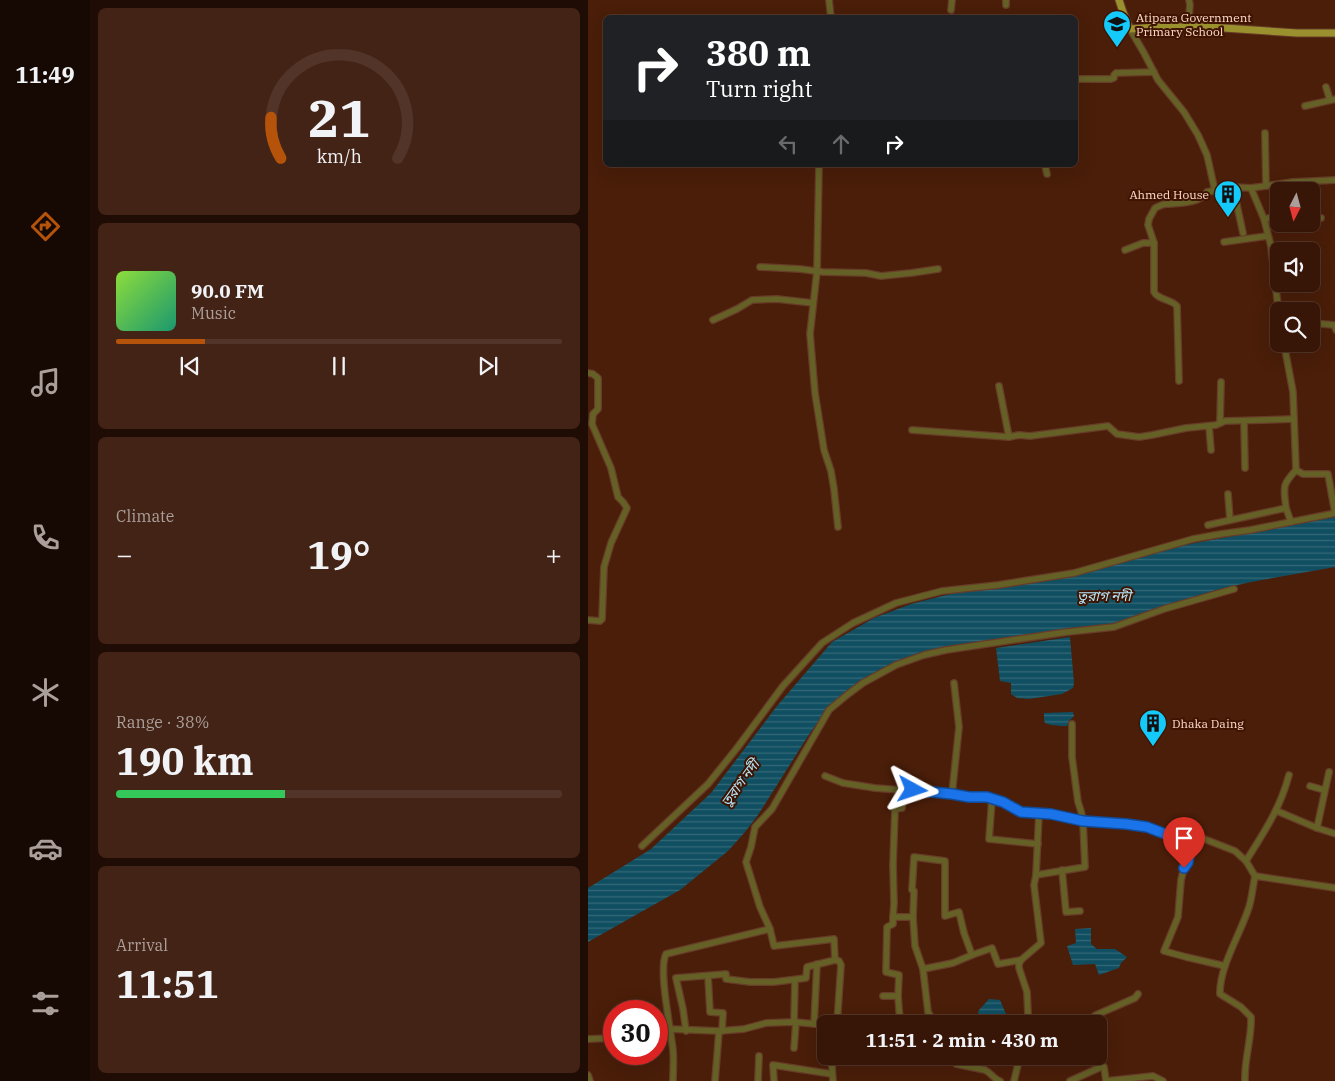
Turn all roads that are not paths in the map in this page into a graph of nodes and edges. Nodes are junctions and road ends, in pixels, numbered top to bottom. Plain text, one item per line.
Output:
1 (829, 0) edge
2 (952, 0) edge
3 (1119, 0) edge
4 (1190, 0) edge
5 (951, 10) dead end
6 (831, 15) edge
7 (1188, 27) junction
8 (1130, 29) junction
9 (1336, 33) edge
10 (1154, 72) junction
11 (1078, 79) edge
12 (1326, 87) dead end
13 (1333, 100) edge
14 (1305, 106) dead end
15 (1265, 132) dead end
16 (819, 167) edge
17 (1045, 167) edge
18 (1047, 174) dead end
19 (1336, 180) edge
20 (1266, 186) junction
21 (1233, 187) junction
22 (1250, 188) junction
23 (1215, 191) junction
24 (1270, 218) edge
25 (1264, 219) junction
26 (1242, 233) dead end
27 (1268, 236) junction
28 (1224, 242) dead end
29 (1154, 243) junction
30 (1125, 250) dead end
31 (760, 267) dead end
32 (938, 269) dead end
33 (817, 271) junction
34 (1278, 302) edge
35 (813, 303) junction
36 (713, 320) dead end
37 (1320, 324) edge
38 (1335, 327) edge
39 (1286, 352) edge
40 (588, 373) edge
41 (1179, 381) dead end
42 (1221, 382) dead end
43 (999, 386) dead end
44 (1294, 419) junction
45 (1244, 421) junction
46 (1220, 423) junction
47 (1209, 426) junction
48 (912, 430) dead end
49 (1008, 437) junction
50 (1211, 450) dead end
51 (1245, 468) dead end
52 (1296, 470) junction
53 (1228, 494) dead end
54 (1286, 508) junction
55 (1335, 513) edge
56 (1230, 520) junction
57 (1290, 522) junction
58 (1208, 524) dead end
59 (838, 526) dead end
60 (1234, 589) dead end
61 (588, 620) edge
62 (954, 683) dead end
63 (1072, 724) dead end
64 (1329, 772) dead end
65 (825, 776) dead end
66 (1289, 776) dead end
67 (1310, 786) dead end
68 (904, 790) junction
69 (1324, 790) junction
70 (952, 794) junction
71 (992, 799) junction
72 (1277, 811) junction
73 (1039, 813) junction
74 (1083, 821) junction
75 (1317, 828) junction
76 (1336, 834) edge
77 (1194, 835) junction
78 (1038, 844) junction
79 (642, 846) dead end
80 (1246, 861) junction
81 (1062, 870) junction
82 (1036, 875) junction
83 (1255, 876) junction
84 (1336, 888) edge
85 (1080, 911) dead end
86 (893, 917) junction
87 (913, 917) junction
88 (770, 929) junction
89 (972, 955) junction
90 (835, 960) junction
91 (1020, 960) junction
92 (817, 964) junction
93 (1225, 966) junction
94 (923, 969) junction
95 (708, 976) junction
96 (676, 978) junction
97 (664, 979) junction
98 (795, 980) junction
99 (1138, 994) dead end
100 (883, 996) dead end
101 (898, 996) junction
102 (838, 1015) edge
103 (900, 1015) edge
104 (930, 1015) edge
105 (1028, 1015) edge
106 (1096, 1015) edge
107 (795, 1022) junction
108 (814, 1024) junction
109 (817, 1024) edge
110 (670, 1029) junction
111 (686, 1030) junction
112 (721, 1031) junction
113 (603, 1038) edge
114 (588, 1039) edge
115 (794, 1048) dead end
116 (759, 1056) dead end
117 (832, 1065) edge
118 (961, 1065) edge
119 (1018, 1065) edge
120 (832, 1074) junction
121 (588, 1075) edge
122 (590, 1081) edge
123 (673, 1081) edge
124 (715, 1081) edge
125 (758, 1081) edge
126 (774, 1081) edge
127 (832, 1081) edge
128 (1000, 1081) edge
129 (1014, 1081) edge
130 (1070, 1081) edge
131 (1106, 1081) edge
132 (1163, 1081) edge
133 (1245, 1081) edge

1 - 6 street
2 - 5 street
3 - 8 main road
4 - 7 street
7 - 8 main road
7 - 9 main road
8 - 10 street
10 - 11 street
10 - 23 street
12 - 13 street
13 - 14 street
15 - 20 street
16 - 33 street
17 - 18 street
19 - 20 street
20 - 22 street
21 - 22 street
21 - 23 street
21 - 26 street
22 - 25 street
23 - 29 street
24 - 25 street
25 - 27 street
27 - 28 street
27 - 34 street
29 - 30 street
29 - 41 street
31 - 33 street
32 - 33 street
33 - 35 street
35 - 36 street
35 - 59 street
37 - 38 street
39 - 44 street
40 - 61 street
42 - 46 street
43 - 49 street
44 - 45 street
44 - 52 street
45 - 46 street
45 - 51 street
46 - 47 street
47 - 49 street
47 - 50 street
48 - 49 street
52 - 54 street
52 - 55 street
53 - 56 street
54 - 56 street
54 - 57 street
55 - 57 street
56 - 58 street
57 - 79 street
60 - 88 street
62 - 70 street
63 - 74 street
64 - 69 street
65 - 68 street
66 - 72 street
67 - 69 street
68 - 70 street
68 - 86 street
69 - 75 street
70 - 71 street
71 - 73 street
71 - 78 street
72 - 75 street
72 - 80 street
73 - 74 street
73 - 78 street
74 - 77 street
74 - 81 street
75 - 76 street
77 - 80 street
77 - 93 street
78 - 82 street
80 - 83 street
81 - 82 street
81 - 85 street
82 - 91 street
83 - 84 street
83 - 93 street
86 - 87 street
86 - 101 street
87 - 89 street
87 - 94 street
88 - 90 street
88 - 97 street
89 - 91 street
89 - 94 street
90 - 92 street
90 - 102 street
91 - 105 street
92 - 98 street
92 - 108 street
93 - 133 street
94 - 104 street
95 - 96 street
95 - 98 street
95 - 112 street
96 - 97 street
96 - 111 street
97 - 110 street
98 - 107 street
99 - 106 street
100 - 101 street
101 - 103 street
107 - 108 street
107 - 112 street
107 - 115 street
108 - 109 street
110 - 111 street
110 - 123 street
111 - 112 street
112 - 124 street
113 - 114 street
116 - 125 street
117 - 120 street
118 - 128 street
119 - 129 street
120 - 126 street
120 - 127 street
121 - 122 street
130 - 131 street
131 - 132 street

